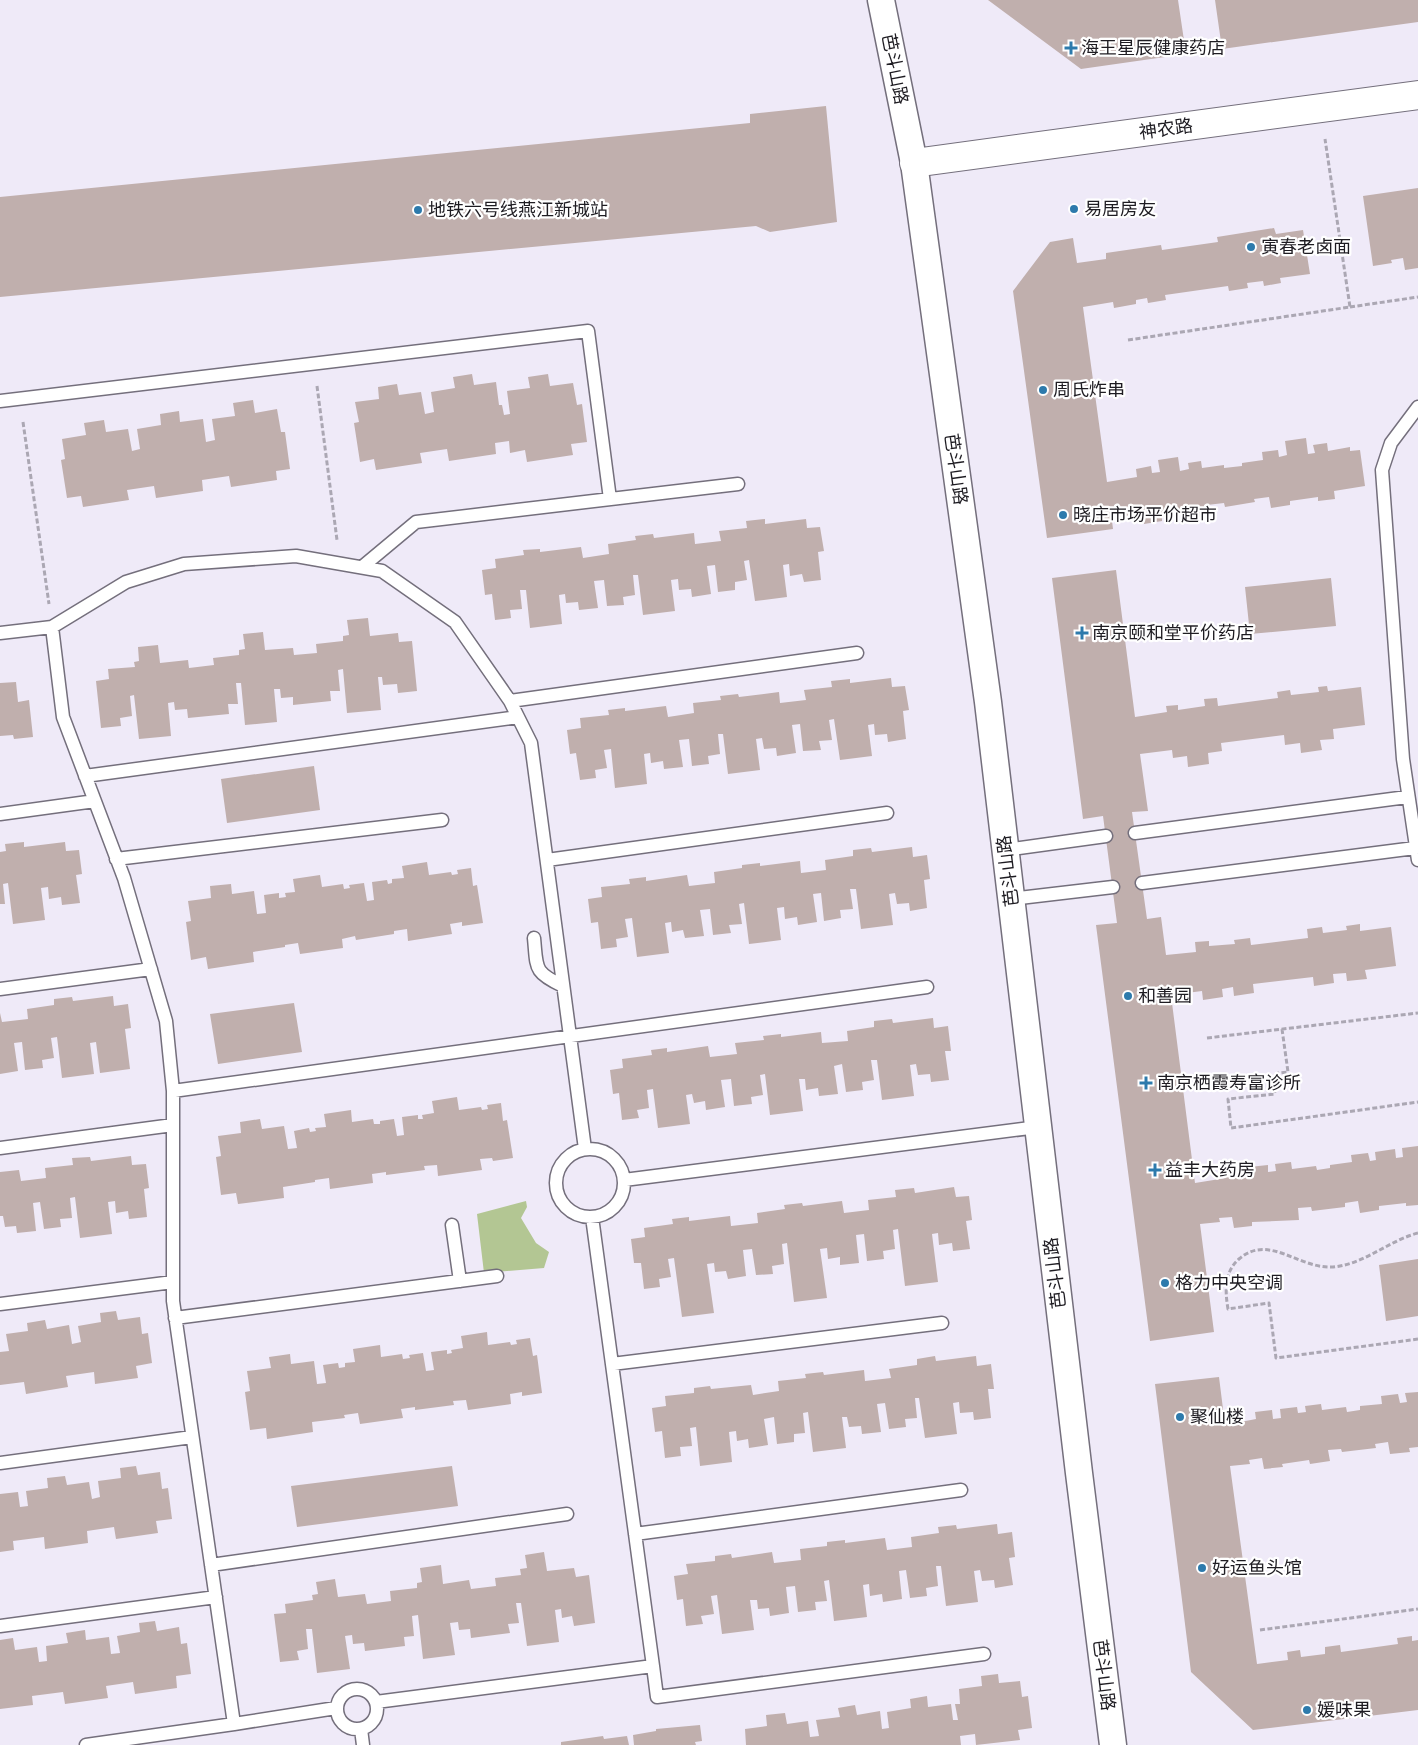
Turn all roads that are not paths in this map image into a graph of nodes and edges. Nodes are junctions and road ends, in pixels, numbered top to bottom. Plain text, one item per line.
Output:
1 (881, 0) edge
2 (1418, 95) edge
3 (914, 163) junction
4 (0, 401) edge
5 (1418, 407) edge
6 (738, 484) dead end
7 (610, 499) junction
8 (362, 567) junction
9 (52, 626) junction
10 (0, 633) edge
11 (857, 653) dead end
12 (510, 701) junction
13 (518, 717) junction
14 (85, 776) junction
15 (1407, 797) junction
16 (95, 801) junction
17 (888, 813) dead end
18 (0, 814) edge
19 (442, 820) dead end
20 (1135, 832) dead end
21 (1106, 836) dead end
22 (1005, 850) junction
23 (1416, 854) edge
24 (116, 859) junction
25 (547, 860) junction
26 (1142, 883) dead end
27 (1113, 887) dead end
28 (1011, 899) junction
29 (534, 938) dead end
30 (151, 969) junction
31 (563, 986) junction
32 (927, 987) dead end
33 (0, 989) edge
34 (570, 1036) junction
35 (172, 1091) junction
36 (173, 1125) junction
37 (1038, 1127) junction
38 (0, 1148) edge
39 (585, 1149) junction
40 (624, 1180) junction
41 (592, 1217) junction
42 (452, 1225) dead end
43 (497, 1276) dead end
44 (460, 1281) junction
45 (172, 1282) junction
46 (0, 1304) edge
47 (175, 1318) junction
48 (942, 1323) dead end
49 (612, 1364) junction
50 (192, 1437) junction
51 (0, 1463) edge
52 (961, 1490) dead end
53 (567, 1514) dead end
54 (635, 1534) junction
55 (211, 1565) junction
56 (216, 1597) junction
57 (0, 1626) edge
58 (984, 1654) dead end
59 (653, 1666) junction
60 (376, 1702) junction
61 (336, 1708) junction
62 (234, 1724) junction
63 (361, 1729) junction
64 (86, 1745) edge
65 (363, 1745) edge
66 (1113, 1745) edge

1 - 3 street, 芭斗山路
2 - 3 street, 神农路
3 - 22 street, 芭斗山路
4 - 7 lane
5 - 15 lane
6 - 7 lane
7 - 8 lane
8 - 9 lane
8 - 12 lane
9 - 10 lane
9 - 14 lane
11 - 12 lane
12 - 13 lane
13 - 14 lane
13 - 25 lane
14 - 16 lane
15 - 20 lane
15 - 23 lane
16 - 18 lane
16 - 24 lane
17 - 25 lane
19 - 24 lane
21 - 22 lane
22 - 28 street, 芭斗山路
23 - 26 lane
24 - 30 lane
25 - 31 lane
27 - 28 lane
28 - 37 street, 芭斗山路
29 - 31 lane
30 - 33 lane
30 - 35 lane
31 - 34 lane
32 - 34 lane
34 - 35 lane
34 - 39 lane
35 - 36 lane
36 - 38 lane
36 - 45 lane
37 - 40 lane
37 - 66 street, 芭斗山路
39 - 40 lane
39 - 41 lane
40 - 41 lane
41 - 49 lane
42 - 44 lane
43 - 44 lane
44 - 47 lane
45 - 46 lane
45 - 47 lane
47 - 50 lane
48 - 49 lane
49 - 54 lane
50 - 51 lane
50 - 55 lane
52 - 54 lane
53 - 55 lane
54 - 59 lane
55 - 56 lane
56 - 57 lane
56 - 62 lane
58 - 59 lane
59 - 60 lane
60 - 61 lane
60 - 63 lane
61 - 62 lane
61 - 63 lane
62 - 64 lane
63 - 65 lane

